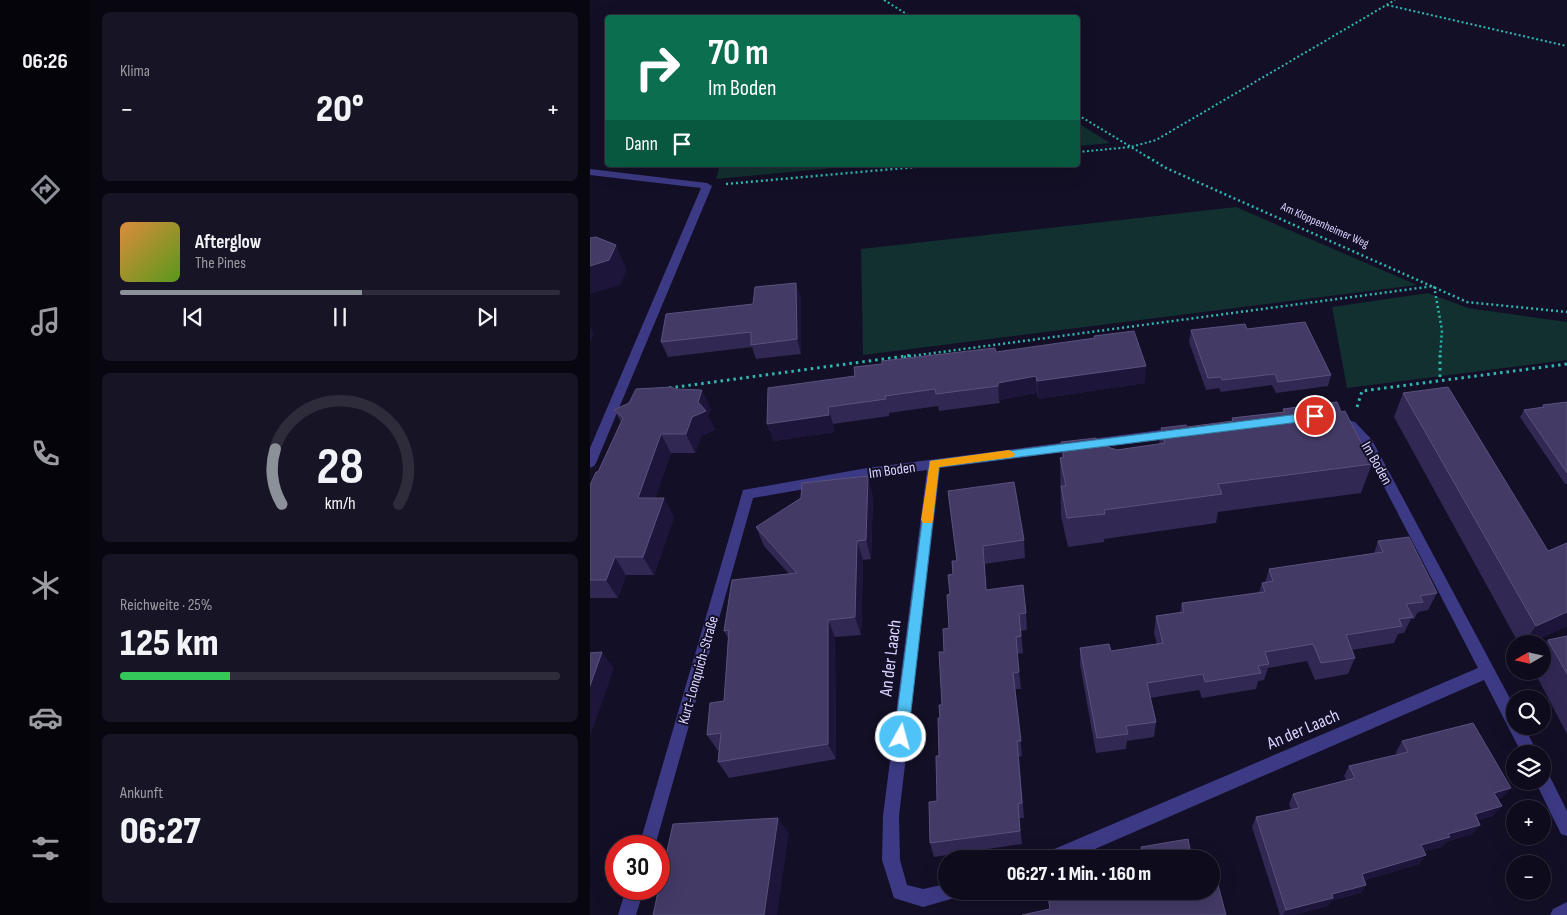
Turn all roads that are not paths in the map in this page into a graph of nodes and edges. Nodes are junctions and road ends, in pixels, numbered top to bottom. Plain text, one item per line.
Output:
1 (590, 172) edge
2 (1324, 418) edge
3 (1188, 432) edge
4 (590, 463) edge
5 (934, 464) junction
6 (748, 494) joint
7 (1488, 671) junction
8 (1506, 707) edge
9 (1548, 790) edge
10 (1567, 828) edge
11 (650, 835) edge
12 (1072, 850) edge
13 (938, 894) edge
14 (632, 900) edge
15 (1567, 911) edge
16 (627, 915) edge
17 (1559, 915) edge

1 - 4 street
2 - 7 street, Im Boden
3 - 5 street, Im Boden
5 - 6 street, Im Boden
5 - 13 street, An der Laach
6 - 11 street, Kurt-Lonquich-Straße
7 - 8 street, Im Boden
7 - 12 street, An der Laach
9 - 10 street
14 - 16 street
15 - 17 street

